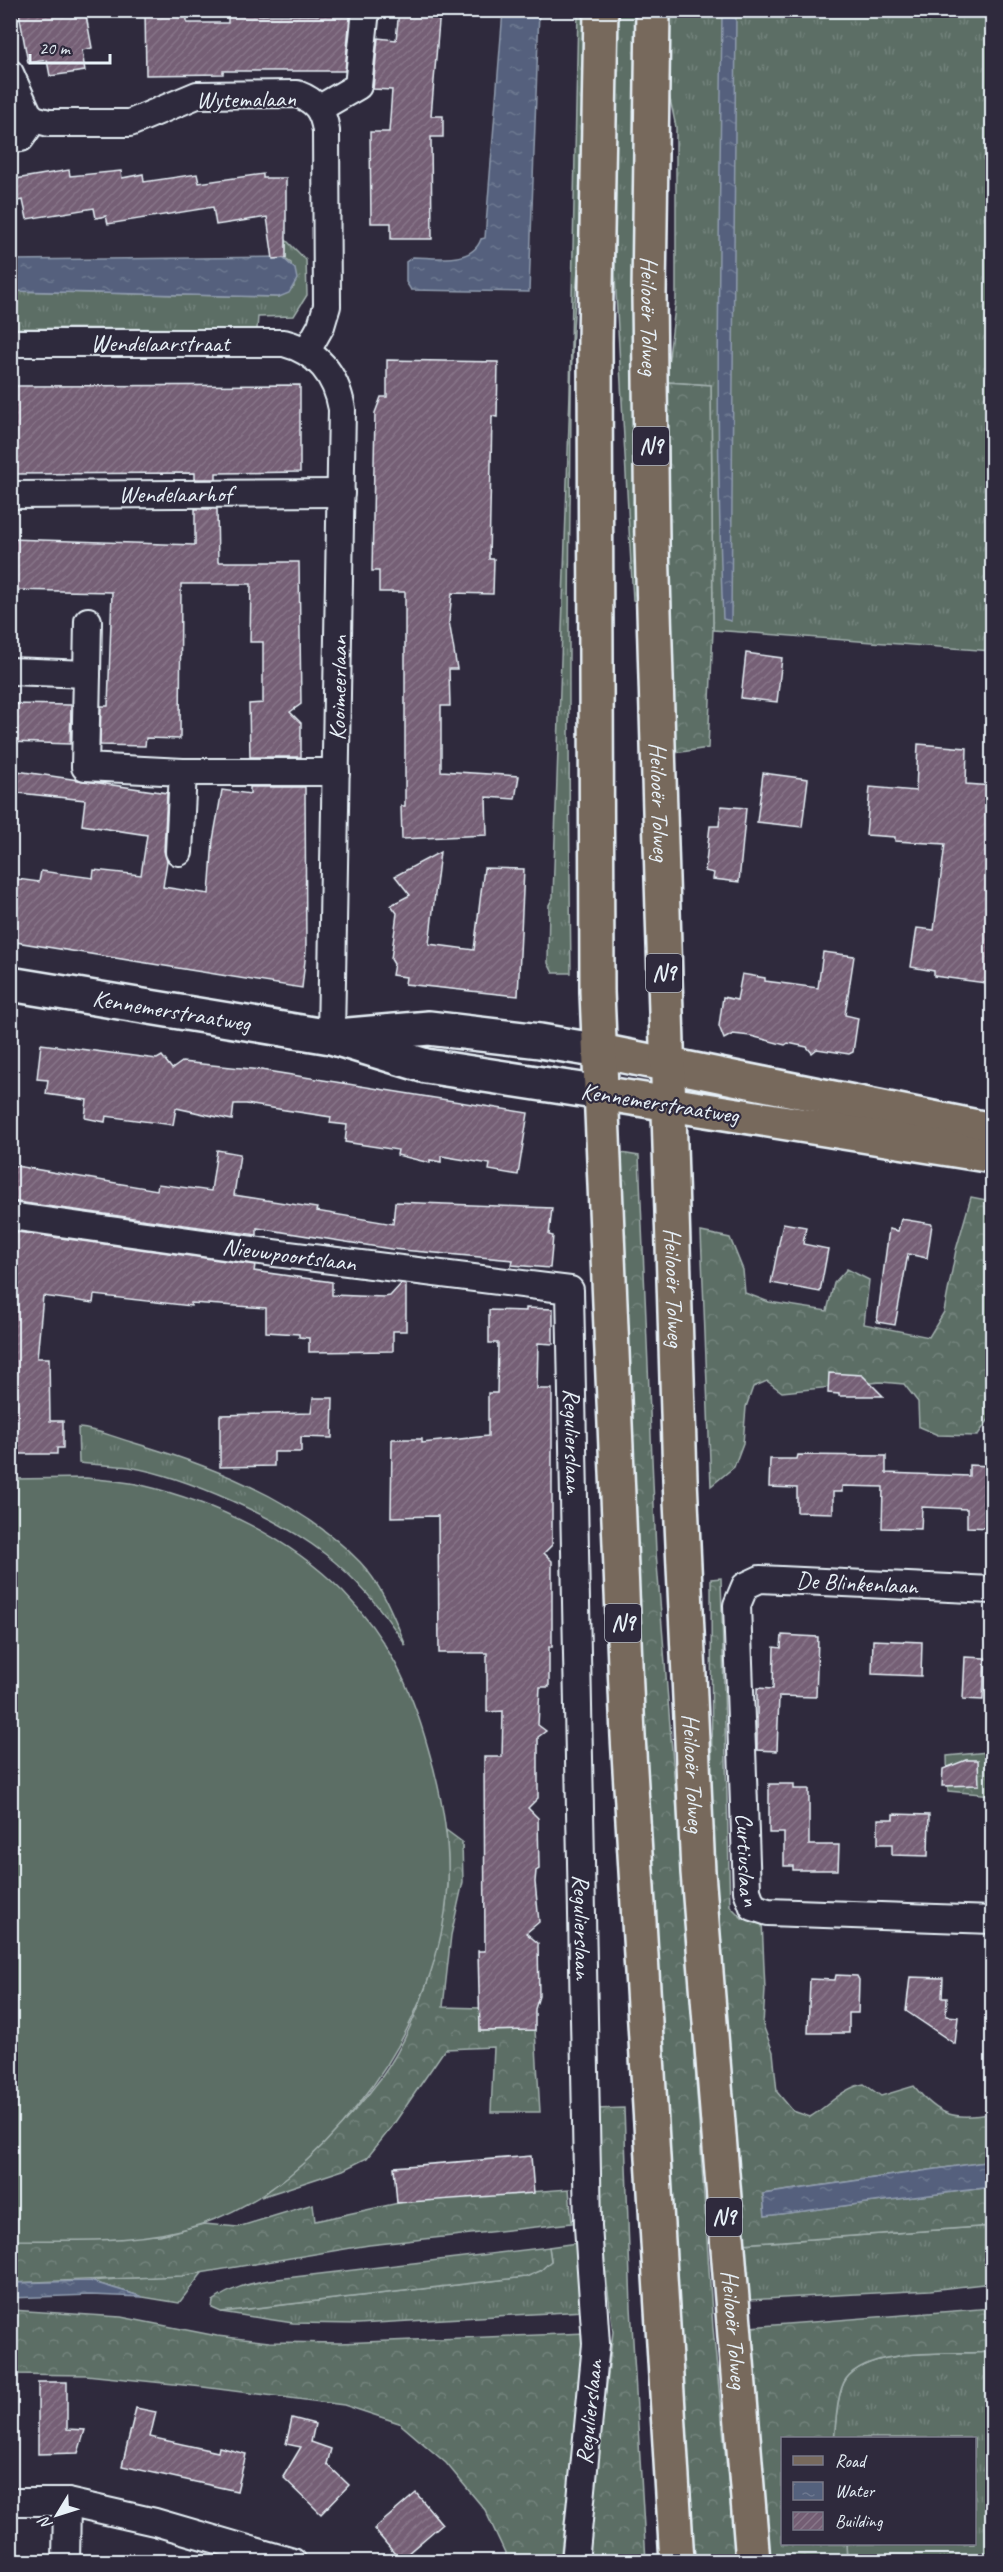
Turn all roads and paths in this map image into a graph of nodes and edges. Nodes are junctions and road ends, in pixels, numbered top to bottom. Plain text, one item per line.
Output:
1 (366, 10) edge
2 (600, 10) edge
3 (653, 10) edge
4 (10, 73) edge
5 (320, 108) junction
6 (34, 118) junction
7 (10, 140) edge
8 (10, 343) edge
9 (307, 351) junction
10 (341, 493) junction
11 (10, 495) edge
12 (88, 621) dead end
13 (10, 671) edge
14 (87, 674) junction
15 (183, 772) junction
16 (336, 772) junction
17 (179, 852) dead end
18 (10, 984) edge
19 (331, 1037) junction
20 (600, 1051) junction
21 (666, 1064) junction
22 (601, 1093) junction
23 (667, 1104) junction
24 (993, 1130) edge
25 (993, 1156) edge
26 (10, 1216) edge
27 (570, 1290) joint
28 (993, 1590) edge
29 (736, 1605) joint
30 (993, 1920) edge
31 (10, 2502) edge
32 (67, 2502) junction
33 (66, 2562) edge
34 (293, 2562) edge
35 (575, 2562) edge
36 (677, 2562) edge
37 (753, 2562) edge

1 - 5 street
2 - 20 main road, N9
3 - 21 main road, Heilooër Tolweg / N9
4 - 6 street
5 - 6 street, Wytemalaan
5 - 9 street, Wytemalaan
6 - 7 street
8 - 9 street, Wendelaarstraat
9 - 10 street, Kooimeerlaan
10 - 11 street, Wendelaarhof
10 - 16 street, Kooimeerlaan
12 - 14 street
13 - 14 street
14 - 15 street
15 - 16 street
15 - 17 street
16 - 19 street, Kooimeerlaan
18 - 19 main road, Kennemerstraatweg
19 - 20 main road, Kennemerstraatweg
19 - 22 main road, Kennemerstraatweg
20 - 21 main road, Kennemerstraatweg
20 - 22 main road, N9
21 - 23 main road, Heilooër Tolweg / N9
21 - 24 main road, Kennemerstraatweg
22 - 23 main road, Kennemerstraatweg
22 - 36 main road, N9
23 - 25 main road, Kennemerstraatweg
23 - 37 main road, Heilooër Tolweg / N9
26 - 27 street, Nieuwpoortslaan
27 - 35 street, Regulierslaan
28 - 29 street, De Blinkenlaan
29 - 30 street, Curtiuslaan
31 - 32 street
32 - 33 street
32 - 34 street

